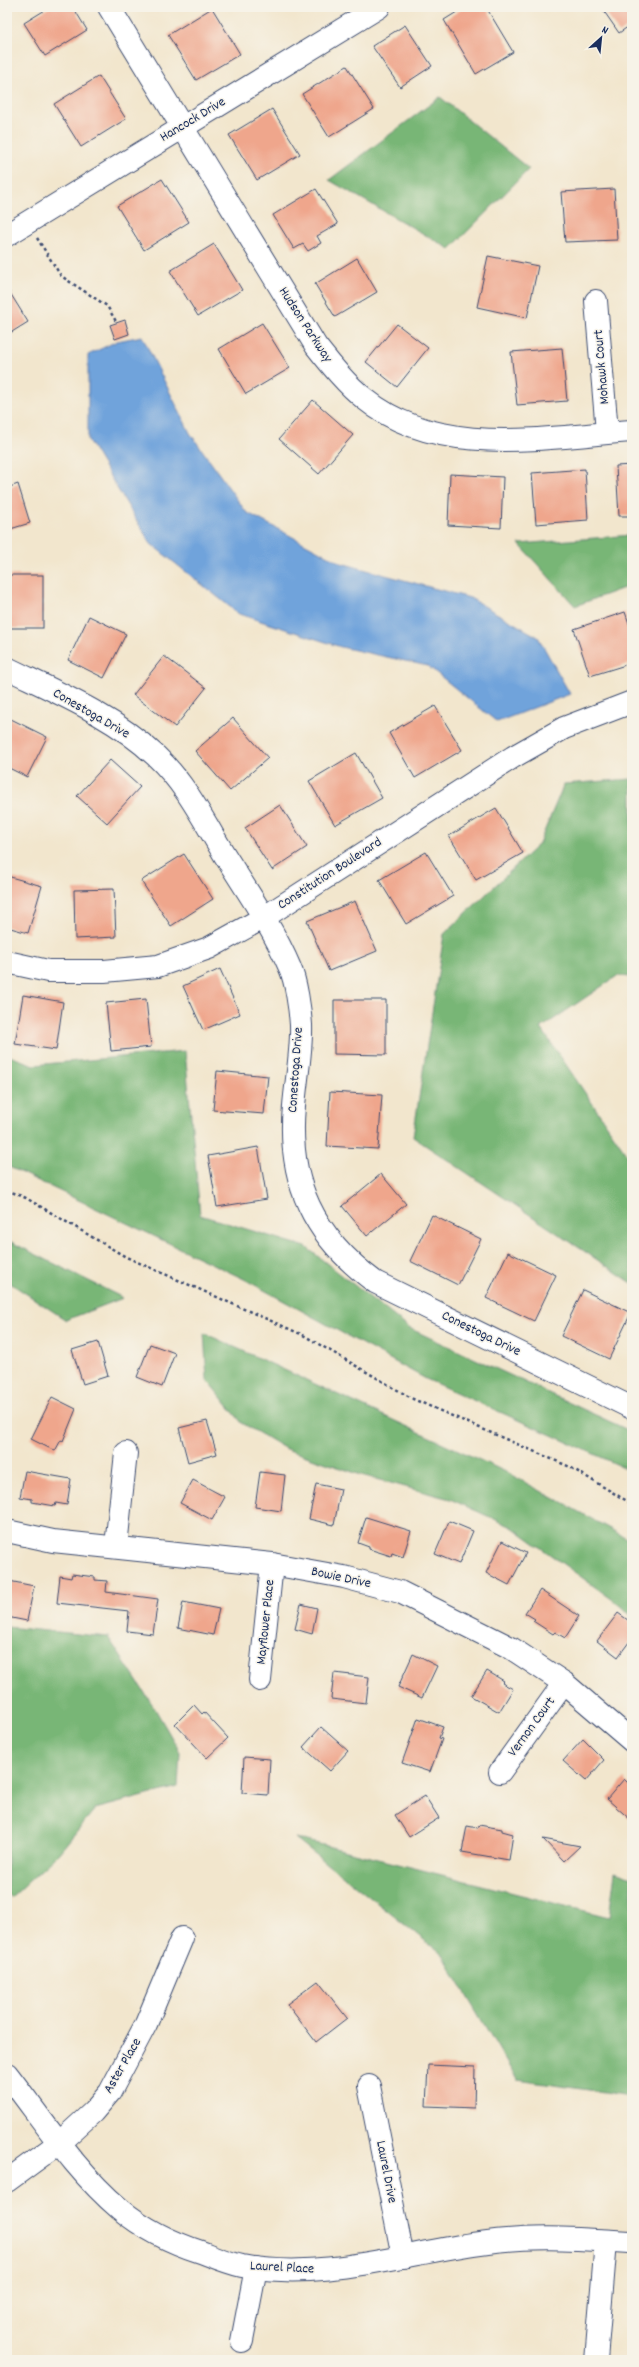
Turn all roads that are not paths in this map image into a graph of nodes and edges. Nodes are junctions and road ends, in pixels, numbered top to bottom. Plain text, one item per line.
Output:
1 (109, 7) edge
2 (379, 7) edge
3 (182, 126) junction
4 (7, 234) edge
5 (596, 301) dead end
6 (632, 430) edge
7 (607, 432) junction
8 (7, 668) edge
9 (632, 702) edge
10 (263, 918) junction
11 (7, 962) edge
12 (632, 1408) edge
13 (126, 1453) dead end
14 (7, 1531) edge
15 (116, 1546) junction
16 (272, 1564) junction
17 (260, 1680) dead end
18 (564, 1683) junction
19 (632, 1741) edge
20 (500, 1772) dead end
21 (182, 1938) dead end
22 (7, 2074) edge
23 (369, 2086) dead end
24 (59, 2143) junction
25 (7, 2181) edge
26 (606, 2241) junction
27 (632, 2242) edge
28 (403, 2257) junction
29 (256, 2268) junction
30 (242, 2340) dead end
31 (596, 2360) edge

1 - 3 street, Hudson Parkway
2 - 3 street, Hancock Drive
3 - 4 street, Hancock Drive
3 - 7 street, Hudson Parkway
5 - 7 street, Mohawk Court
6 - 7 street, Hudson Parkway
8 - 10 street, Conestoga Drive
9 - 10 street, Constitution Boulevard
10 - 11 street, Constitution Boulevard
10 - 12 street, Conestoga Drive
13 - 15 street
14 - 15 street, Bowie Drive
15 - 16 street, Bowie Drive
16 - 17 street, Mayflower Place
16 - 18 street, Bowie Drive
18 - 19 street, Bowie Drive
18 - 20 street, Vernon Court
21 - 24 street, Aster Place
22 - 24 street, Laurel Place
23 - 28 street, Laurel Drive
24 - 25 street, Aster Place
24 - 29 street, Laurel Place
26 - 27 street, Laurel Place
26 - 28 street, Laurel Place
26 - 31 street
28 - 29 street, Laurel Place
29 - 30 street

